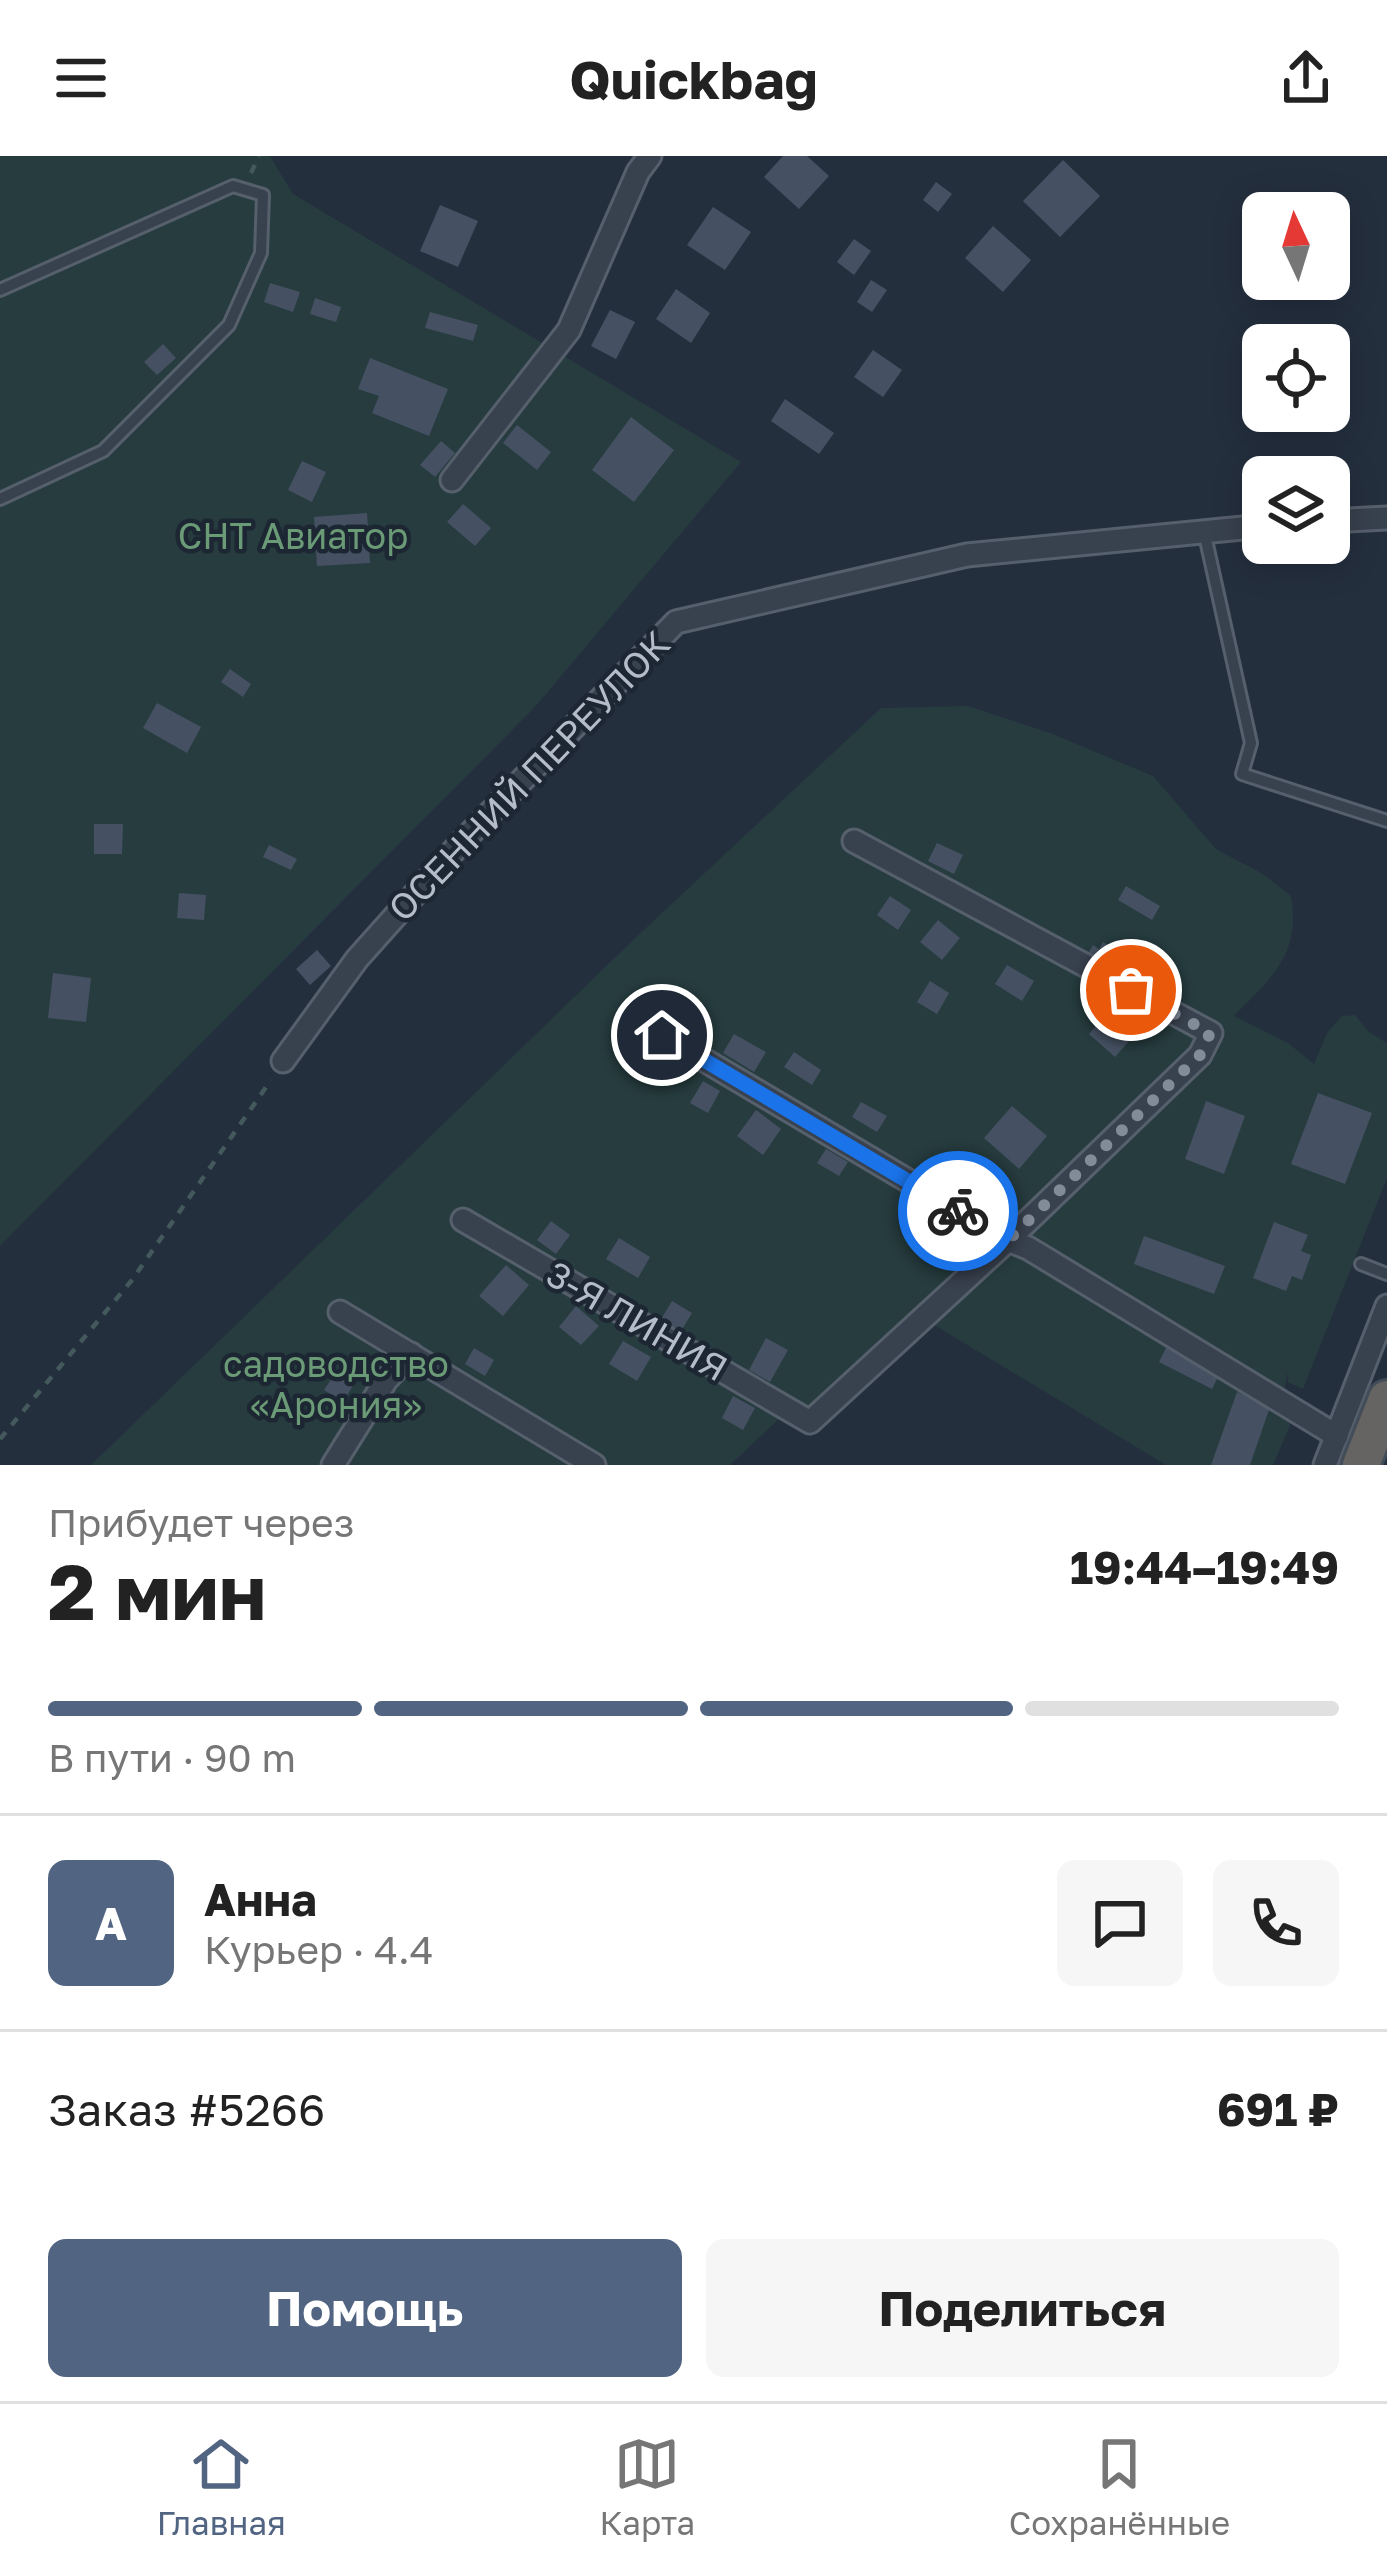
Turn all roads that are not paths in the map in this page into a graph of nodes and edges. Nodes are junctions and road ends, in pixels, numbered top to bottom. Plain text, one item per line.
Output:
1 (650, 156) edge
2 (0, 290) edge
3 (452, 480) dead end
4 (0, 499) edge
5 (1387, 518) edge
6 (1350, 520) edge
7 (1242, 528) edge
8 (1204, 531) junction
9 (1387, 821) edge
10 (854, 841) dead end
11 (662, 1035) dead end
12 (284, 1061) road end
13 (463, 1220) dead end
14 (1008, 1240) junction
15 (1361, 1264) dead end
16 (1387, 1274) edge
17 (1387, 1306) edge
18 (340, 1312) dead end
19 (411, 1354) junction
20 (1387, 1399) edge
21 (1337, 1436) junction
22 (581, 1462) edge
23 (333, 1465) edge
24 (1325, 1465) edge
25 (1361, 1465) edge

1 - 3 street
2 - 4 lane
5 - 6 street
7 - 8 street, ОСЕННИЙ ПЕРЕУЛОК
8 - 9 lane
8 - 12 street, ОСЕННИЙ ПЕРЕУЛОК
10 - 14 street
11 - 14 street
13 - 14 street, 3-Я ЛИНИЯ
14 - 21 street
15 - 16 lane
17 - 21 street
18 - 19 street
19 - 22 street
19 - 23 street
20 - 25 highway
21 - 24 street

